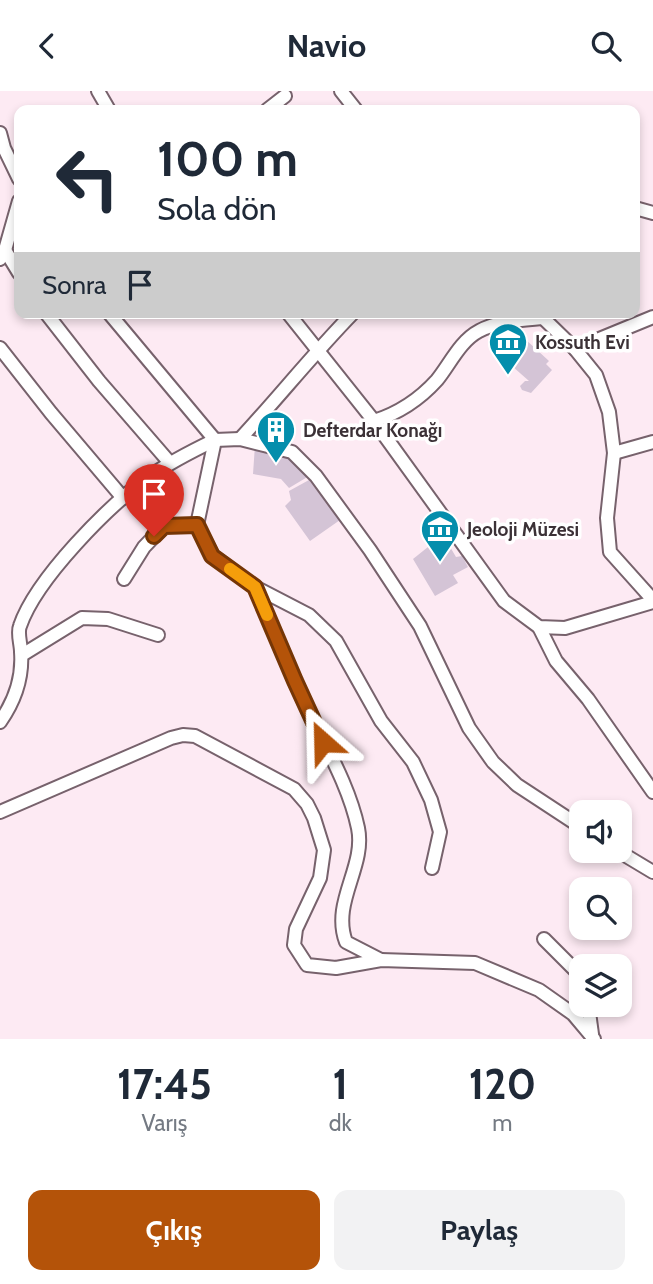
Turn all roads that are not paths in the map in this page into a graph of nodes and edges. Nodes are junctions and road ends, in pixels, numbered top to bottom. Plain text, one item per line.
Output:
1 (341, 91) edge
2 (285, 96) dead end
3 (273, 105) edge
4 (352, 105) edge
5 (0, 133) edge
6 (14, 169) edge
7 (14, 218) edge
8 (3, 255) edge
9 (653, 317) edge
10 (51, 319) edge
11 (114, 319) edge
12 (293, 319) edge
13 (347, 319) edge
14 (524, 319) edge
15 (544, 319) edge
16 (0, 348) edge
17 (318, 349) junction
18 (575, 349) junction
19 (374, 421) junction
20 (240, 439) junction
21 (215, 440) junction
22 (653, 442) edge
23 (614, 453) junction
24 (170, 463) junction
25 (123, 498) junction
26 (197, 525) junction
27 (124, 579) dead end
28 (255, 587) junction
29 (653, 601) edge
30 (540, 627) junction
31 (158, 635) dead end
32 (22, 655) junction
33 (0, 722) edge
34 (653, 792) edge
35 (0, 812) edge
36 (569, 819) edge
37 (632, 859) edge
38 (432, 868) dead end
39 (653, 872) edge
40 (544, 939) dead end
41 (381, 960) junction
42 (569, 964) edge
43 (590, 1017) edge
44 (593, 1036) edge

1 - 4 street
2 - 3 street
5 - 6 street
7 - 8 street
9 - 18 street
10 - 24 street
11 - 21 street
12 - 17 street
13 - 17 street
14 - 19 street
15 - 18 street
16 - 25 street
17 - 19 street
17 - 20 street
18 - 23 street
19 - 30 street
20 - 21 street
20 - 36 street
21 - 24 street
21 - 26 street
22 - 23 street
23 - 29 street
24 - 25 street
25 - 32 street
26 - 27 street
26 - 28 street
28 - 38 street
28 - 41 street
29 - 30 street
30 - 34 street
31 - 32 street
32 - 33 street
35 - 41 street
37 - 39 street
40 - 42 street
41 - 44 street
43 - 44 street

